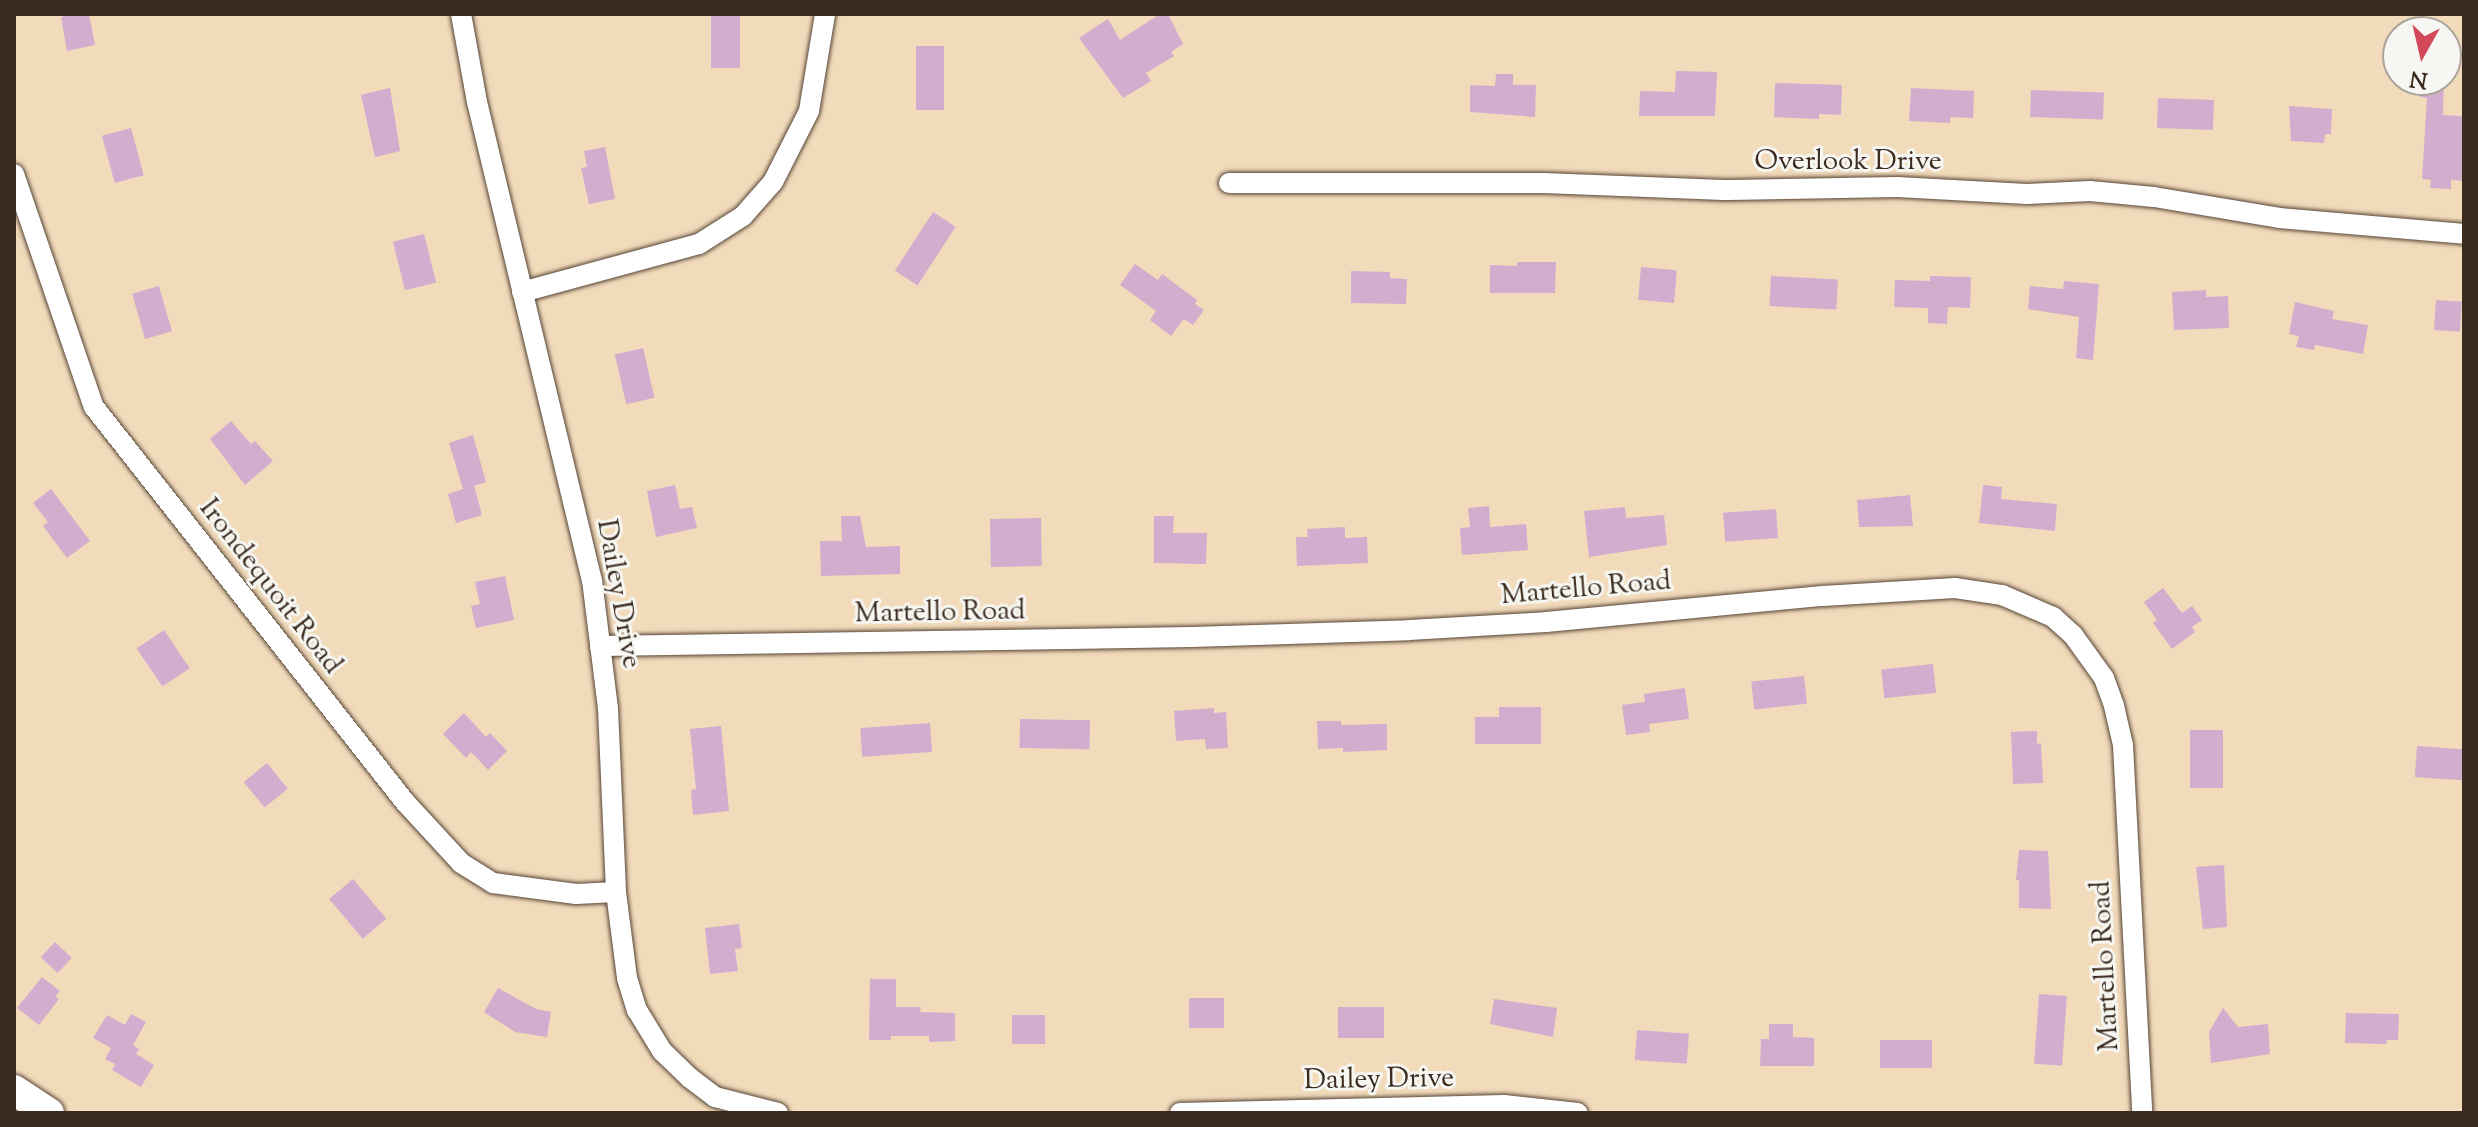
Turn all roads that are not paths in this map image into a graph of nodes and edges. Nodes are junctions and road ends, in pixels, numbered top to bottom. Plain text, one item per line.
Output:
1 (461, 14) edge
2 (825, 14) edge
3 (14, 174) edge
4 (1229, 183) dead end
5 (2464, 234) edge
6 (522, 292) junction
7 (600, 646) junction
8 (616, 892) junction
9 (14, 1090) edge
10 (49, 1113) edge
11 (778, 1113) edge
12 (1180, 1113) edge
13 (1578, 1113) edge
14 (2142, 1113) edge

1 - 6 street, Dailey Drive
2 - 6 street
3 - 8 street, Irondequoit Road
4 - 5 street, Overlook Drive
6 - 7 street, Dailey Drive
7 - 8 street, Dailey Drive
7 - 14 street, Martello Road
8 - 11 street, Dailey Drive
9 - 10 main road
12 - 13 street, Dailey Drive

